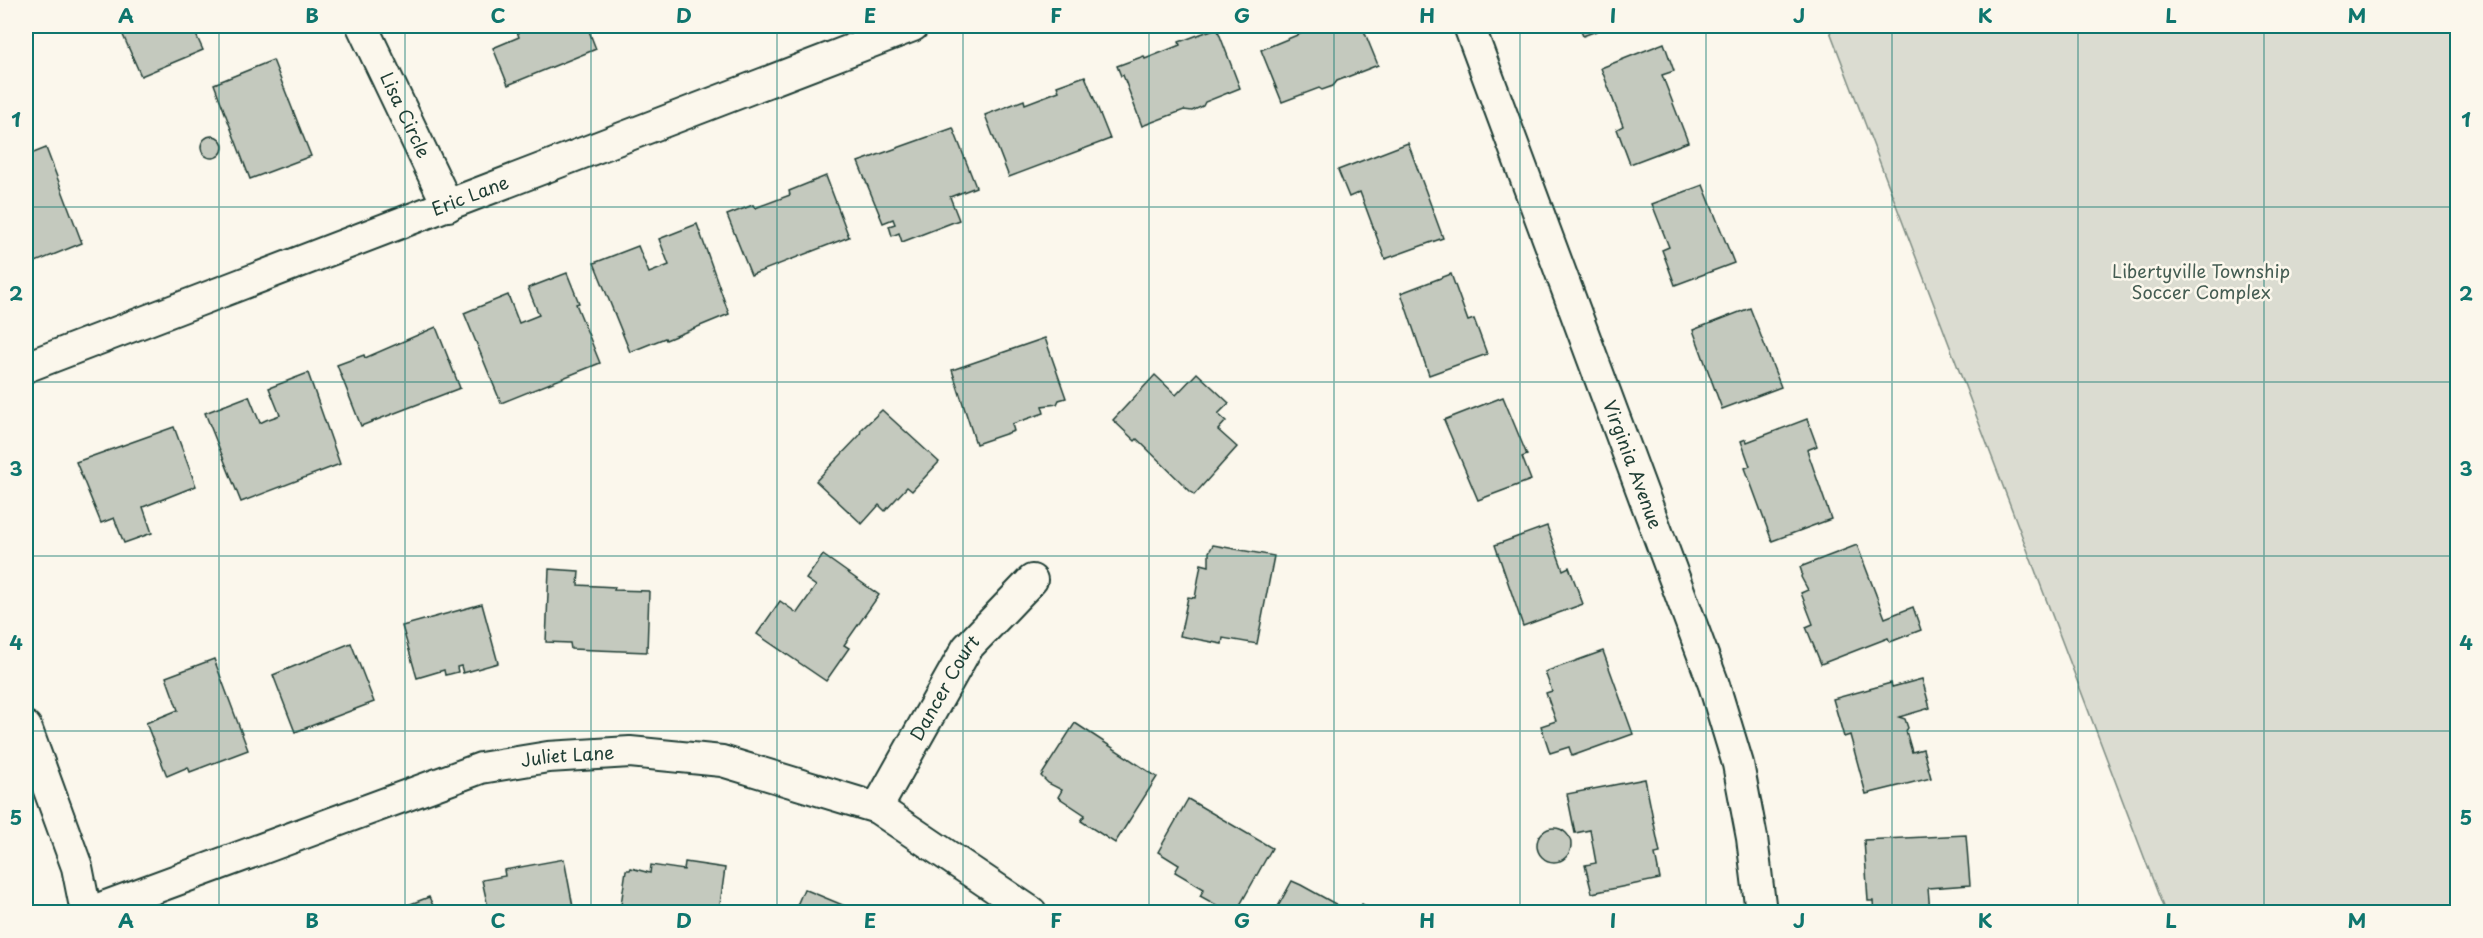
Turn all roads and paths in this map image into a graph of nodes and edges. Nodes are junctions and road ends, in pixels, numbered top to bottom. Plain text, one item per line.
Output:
1 (362, 26) edge
2 (912, 26) edge
3 (1469, 26) edge
4 (448, 206) junction
5 (26, 367) edge
6 (1032, 580) dead end
7 (26, 727) edge
8 (877, 808) junction
9 (88, 912) edge
10 (1031, 912) edge
11 (1761, 912) edge

1 - 4 street, Lisa Circle
2 - 4 street, Eric Lane
3 - 11 street, Virginia Avenue
4 - 5 street, Eric Lane
6 - 8 street, Dancer Court
7 - 9 street
8 - 9 street, Juliet Lane
8 - 10 street, Juliet Lane

